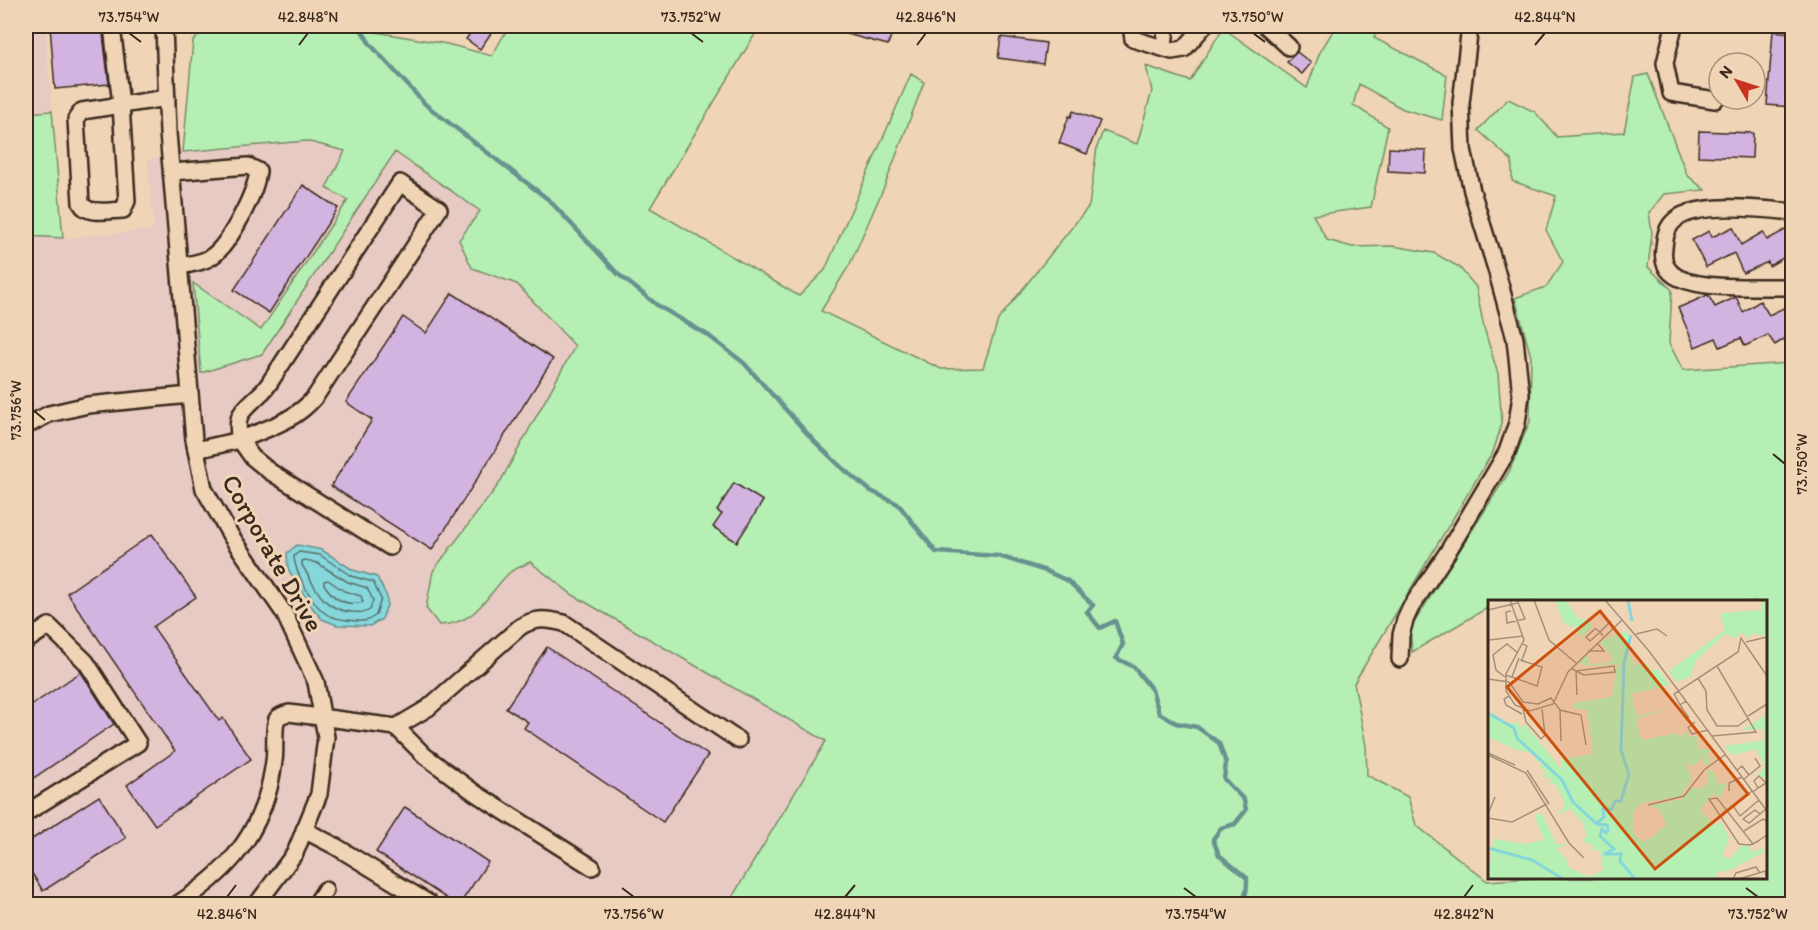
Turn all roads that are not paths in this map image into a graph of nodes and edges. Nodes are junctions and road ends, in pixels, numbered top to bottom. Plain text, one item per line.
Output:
1 (112, 26) edge
2 (164, 26) edge
3 (1131, 26) edge
4 (1166, 26) edge
5 (1204, 26) edge
6 (1266, 26) edge
7 (1470, 26) edge
8 (1674, 26) edge
9 (1289, 47) dead end
10 (1164, 48) junction
11 (167, 98) junction
12 (1707, 99) edge
13 (121, 105) junction
14 (172, 172) junction
15 (1792, 212) edge
16 (180, 266) junction
17 (1792, 287) edge
18 (190, 395) junction
19 (26, 426) edge
20 (240, 440) junction
21 (196, 450) junction
22 (390, 547) dead end
23 (26, 641) edge
24 (1400, 659) dead end
25 (323, 718) junction
26 (396, 726) junction
27 (738, 740) dead end
28 (26, 813) edge
29 (304, 830) junction
30 (592, 867) dead end
31 (325, 890) dead end
32 (178, 904) edge
33 (257, 904) edge
34 (315, 904) edge
35 (430, 904) edge

1 - 13 street
2 - 11 street, Corporate Drive
3 - 10 street
4 - 10 street
5 - 10 street
6 - 9 street
7 - 24 street
8 - 12 street
11 - 13 street
11 - 14 street, Corporate Drive
13 - 13 street
14 - 16 street, Corporate Drive
14 - 16 street
15 - 17 street
16 - 18 street, Corporate Drive
18 - 19 street
18 - 21 street, Corporate Drive
20 - 20 street
20 - 21 street
20 - 22 street
21 - 25 street, Corporate Drive
23 - 28 street
25 - 26 street
25 - 29 street, Corporate Drive
25 - 32 street
26 - 27 street
26 - 30 street
29 - 33 street, Corporate Drive
29 - 35 street
31 - 34 street

